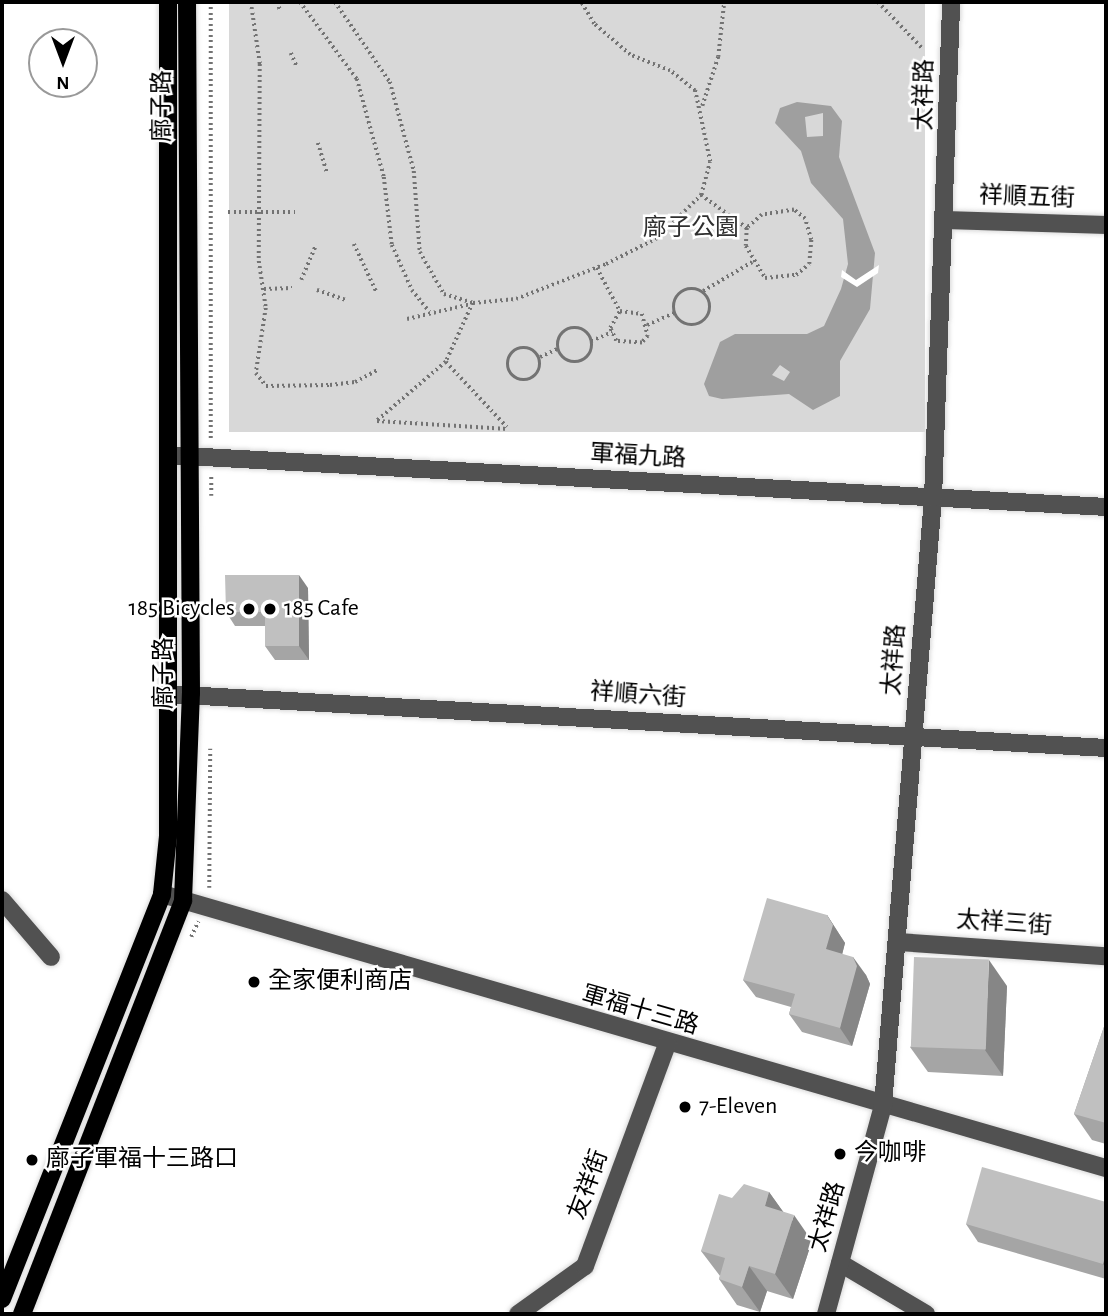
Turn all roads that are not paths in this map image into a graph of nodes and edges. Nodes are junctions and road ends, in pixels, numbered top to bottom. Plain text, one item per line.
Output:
1 (167, 2) edge
2 (187, 2) edge
3 (951, 2) edge
4 (946, 220) junction
5 (1106, 225) edge
6 (168, 455) junction
7 (187, 455) junction
8 (933, 498) junction
9 (1106, 507) edge
10 (191, 693) junction
11 (167, 694) junction
12 (914, 739) junction
13 (1106, 748) edge
14 (162, 894) junction
15 (2, 900) edge
16 (183, 900) junction
17 (898, 942) junction
18 (1106, 956) edge
19 (51, 957) dead end
20 (667, 1044) junction
21 (883, 1105) junction
22 (1106, 1168) edge
23 (840, 1263) junction
24 (2, 1299) edge
25 (22, 1314) edge
26 (518, 1314) edge
27 (827, 1314) edge
28 (926, 1314) edge

1 - 6 main road, 廍子路
2 - 7 main road, 廍子路
3 - 4 street, 太祥路
4 - 5 street, 祥順五街
4 - 8 street, 太祥路
6 - 7 street, 軍福九路
6 - 11 main road, 廍子路
7 - 8 street, 軍福九路
7 - 10 main road, 廍子路
8 - 9 street, 軍福九路
8 - 12 street, 太祥路
10 - 11 street, 祥順六街
10 - 12 street, 祥順六街
10 - 16 main road, 廍子路
11 - 14 main road, 廍子路
12 - 13 street, 祥順六街
12 - 17 street, 太祥路
14 - 16 street, 軍福十三路
14 - 24 main road, 廍子路
15 - 19 street
16 - 20 street, 軍福十三路
16 - 25 main road, 廍子路
17 - 18 street, 太祥三街
17 - 21 street, 太祥路
20 - 21 street, 軍福十三路
20 - 26 street, 友祥街
21 - 22 street, 軍福十三路
21 - 23 street, 太祥路
23 - 27 street, 太祥路
23 - 28 street

